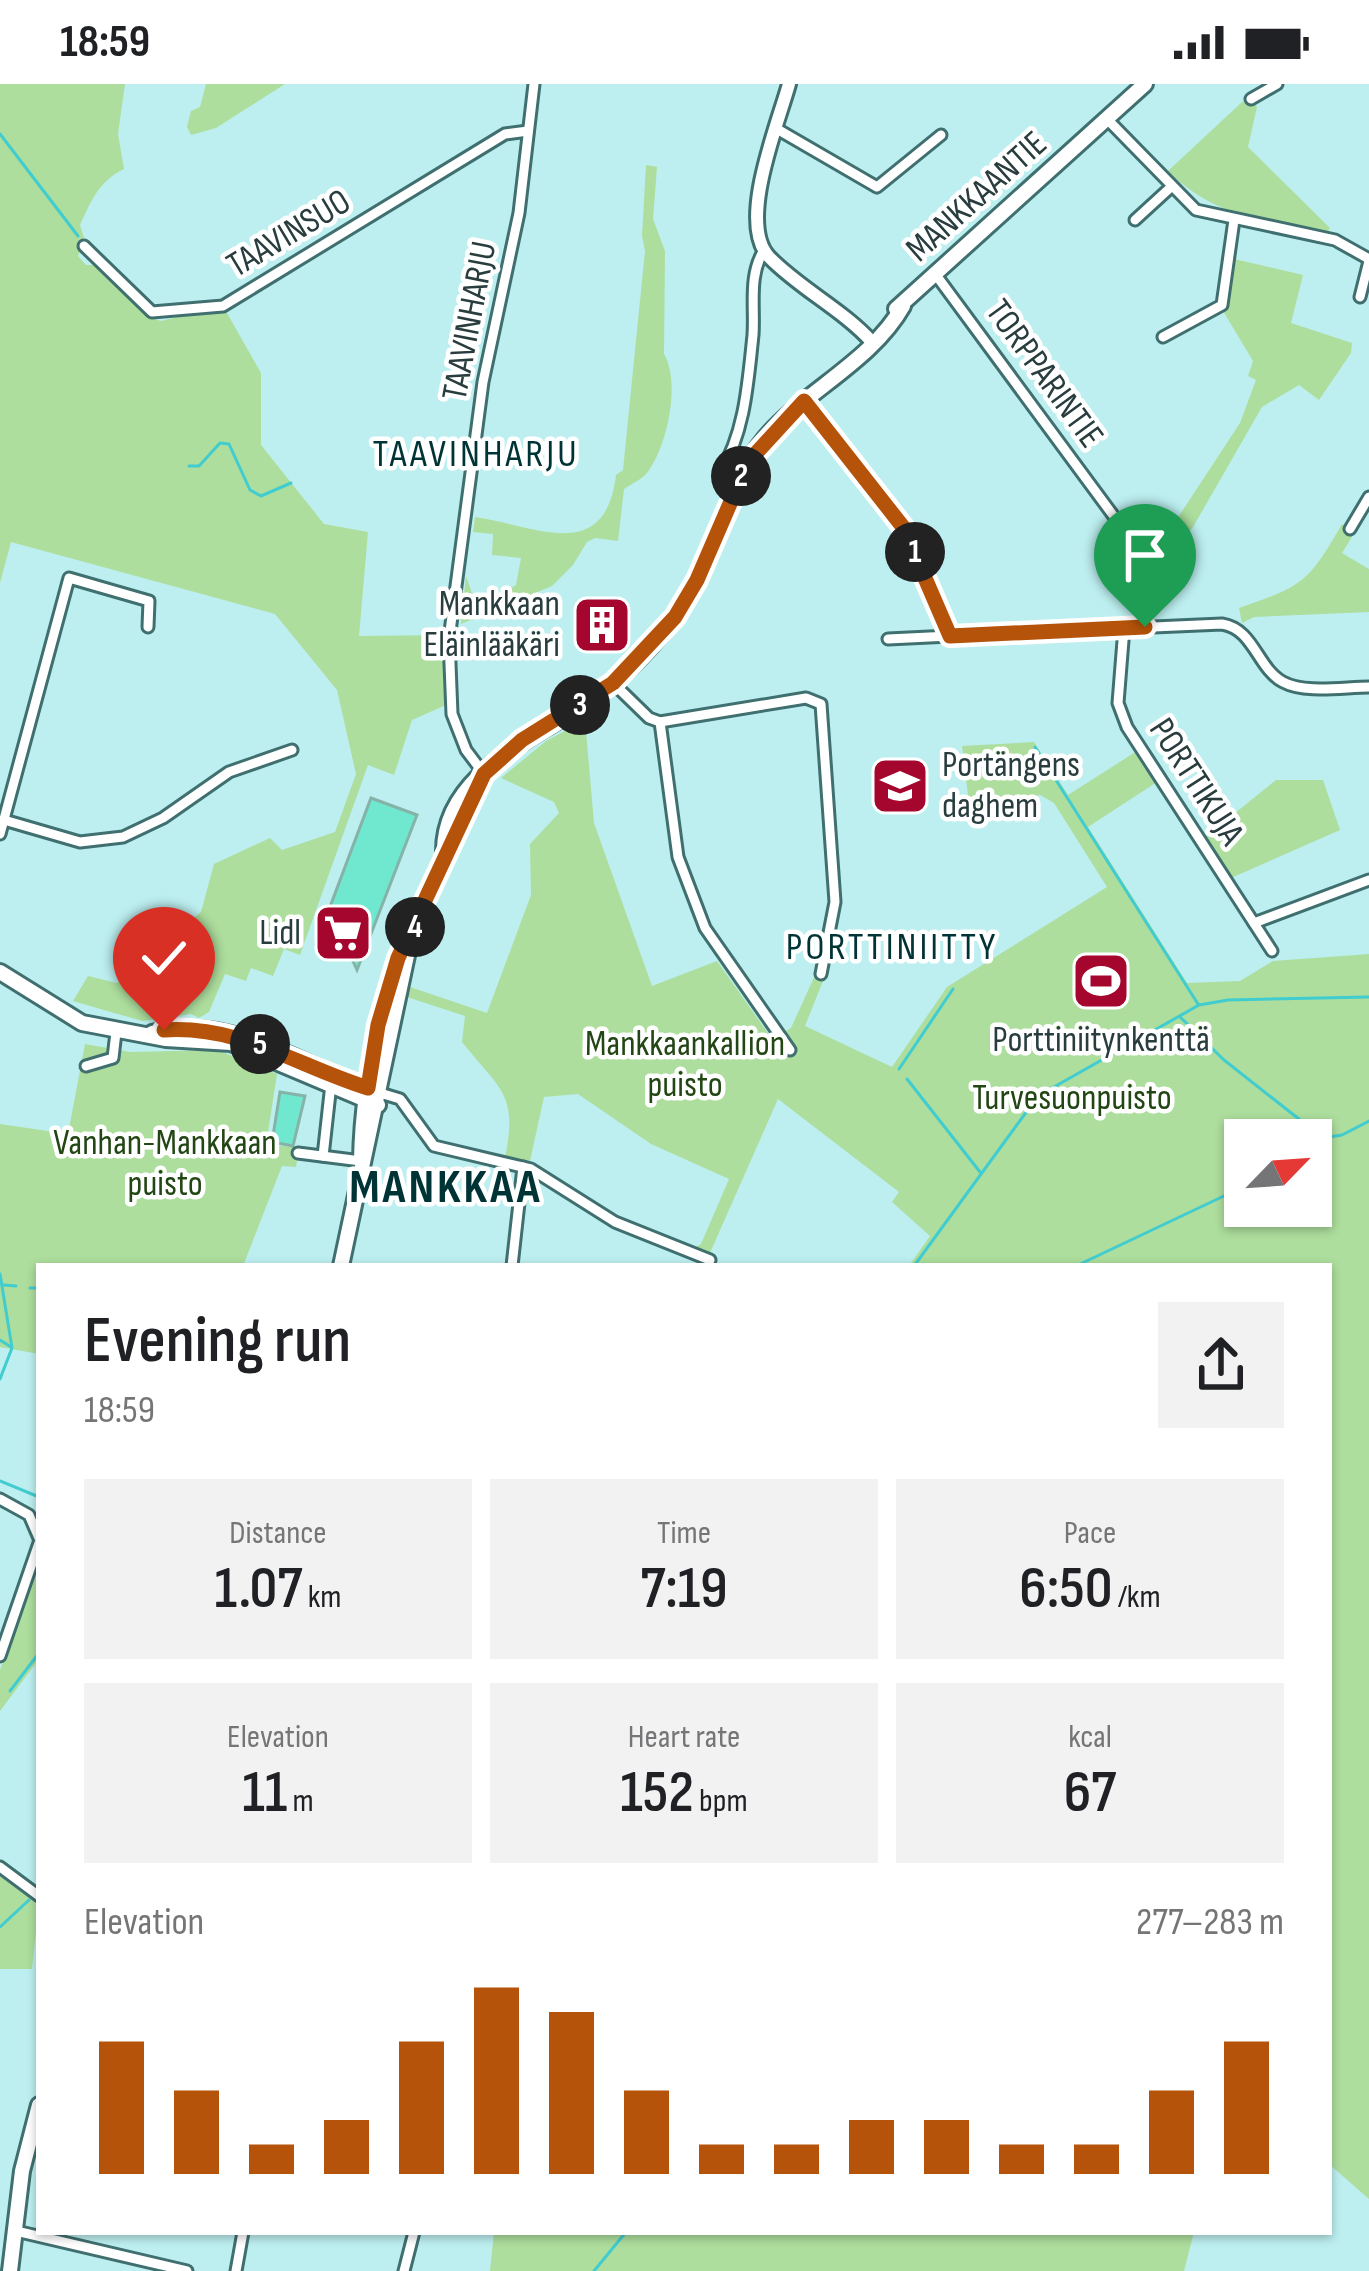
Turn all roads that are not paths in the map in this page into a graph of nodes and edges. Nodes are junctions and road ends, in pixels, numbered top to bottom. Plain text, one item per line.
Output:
1 (534, 84) edge
2 (789, 84) edge
3 (1144, 84) edge
4 (1277, 84) edge
5 (1251, 99) dead end
6 (1107, 119) junction
7 (777, 129) junction
8 (528, 131) junction
9 (941, 135) dead end
10 (1171, 188) junction
11 (1135, 220) dead end
12 (1234, 220) junction
13 (84, 246) dead end
14 (764, 250) junction
15 (1369, 260) edge
16 (936, 275) junction
17 (1360, 297) dead end
18 (869, 338) junction
19 (1163, 338) dead end
20 (804, 401) junction
21 (720, 473) dead end
22 (1369, 497) edge
23 (1351, 529) dead end
24 (1149, 564) dead end
25 (148, 626) dead end
26 (1124, 628) junction
27 (950, 636) junction
28 (888, 639) dead end
29 (613, 683) junction
30 (1369, 687) edge
31 (660, 722) junction
32 (292, 750) dead end
33 (484, 774) junction
34 (4, 820) junction
35 (0, 834) edge
36 (1369, 880) edge
37 (1255, 923) junction
38 (1272, 950) dead end
39 (0, 972) edge
40 (821, 974) dead end
41 (116, 1032) junction
42 (790, 1050) dead end
43 (86, 1066) dead end
44 (331, 1082) junction
45 (373, 1097) junction
46 (298, 1153) dead end
47 (323, 1156) junction
48 (361, 1161) junction
49 (523, 1167) junction
50 (701, 1260) edge
51 (342, 1263) edge
52 (512, 1263) edge
53 (0, 1498) edge
54 (36, 1532) edge
55 (36, 1549) edge
56 (0, 1656) edge
57 (0, 1867) edge
58 (36, 1894) edge
59 (36, 2117) edge
60 (16, 2231) junction
61 (242, 2235) edge
62 (413, 2235) edge
63 (9, 2269) edge
64 (187, 2271) edge
65 (236, 2271) edge
66 (404, 2271) edge

1 - 8 street, TAAVINHARJU
2 - 7 street
3 - 6 main road, MANKKAANTIE
4 - 5 street
6 - 10 street
6 - 16 main road, MANKKAANTIE
7 - 9 street
7 - 14 street
8 - 13 street, TAAVINSUO
8 - 33 street, TAAVINHARJU
10 - 11 street
10 - 12 street
12 - 15 street
12 - 19 street
14 - 18 street
14 - 21 street
15 - 17 street
16 - 18 main road, MANKKAANTIE
16 - 24 street, TORPPARINTIE
18 - 20 main road, MANKKAANTIE
20 - 27 street
20 - 29 main road, MANKKAANTIE
22 - 23 street
25 - 34 street
26 - 27 street
26 - 30 street
26 - 37 street, PORTTIKUJA
27 - 28 street
29 - 31 street
29 - 33 main road, MANKKAANTIE
31 - 40 street
31 - 42 street
32 - 34 street
33 - 45 main road, MANKKAANTIE
34 - 35 street
36 - 37 street
37 - 38 street, PORTTIKUJA
39 - 41 main road
41 - 43 street
41 - 44 main road
44 - 45 main road
44 - 47 street
45 - 48 main road, MANKKAANTIE
45 - 49 street
46 - 47 street
47 - 48 street
48 - 51 main road, MANKKAANTIE
49 - 50 street
49 - 52 street
53 - 54 street
55 - 56 street
57 - 58 street
59 - 60 main road
60 - 63 main road
60 - 64 street
61 - 65 street
62 - 66 street

